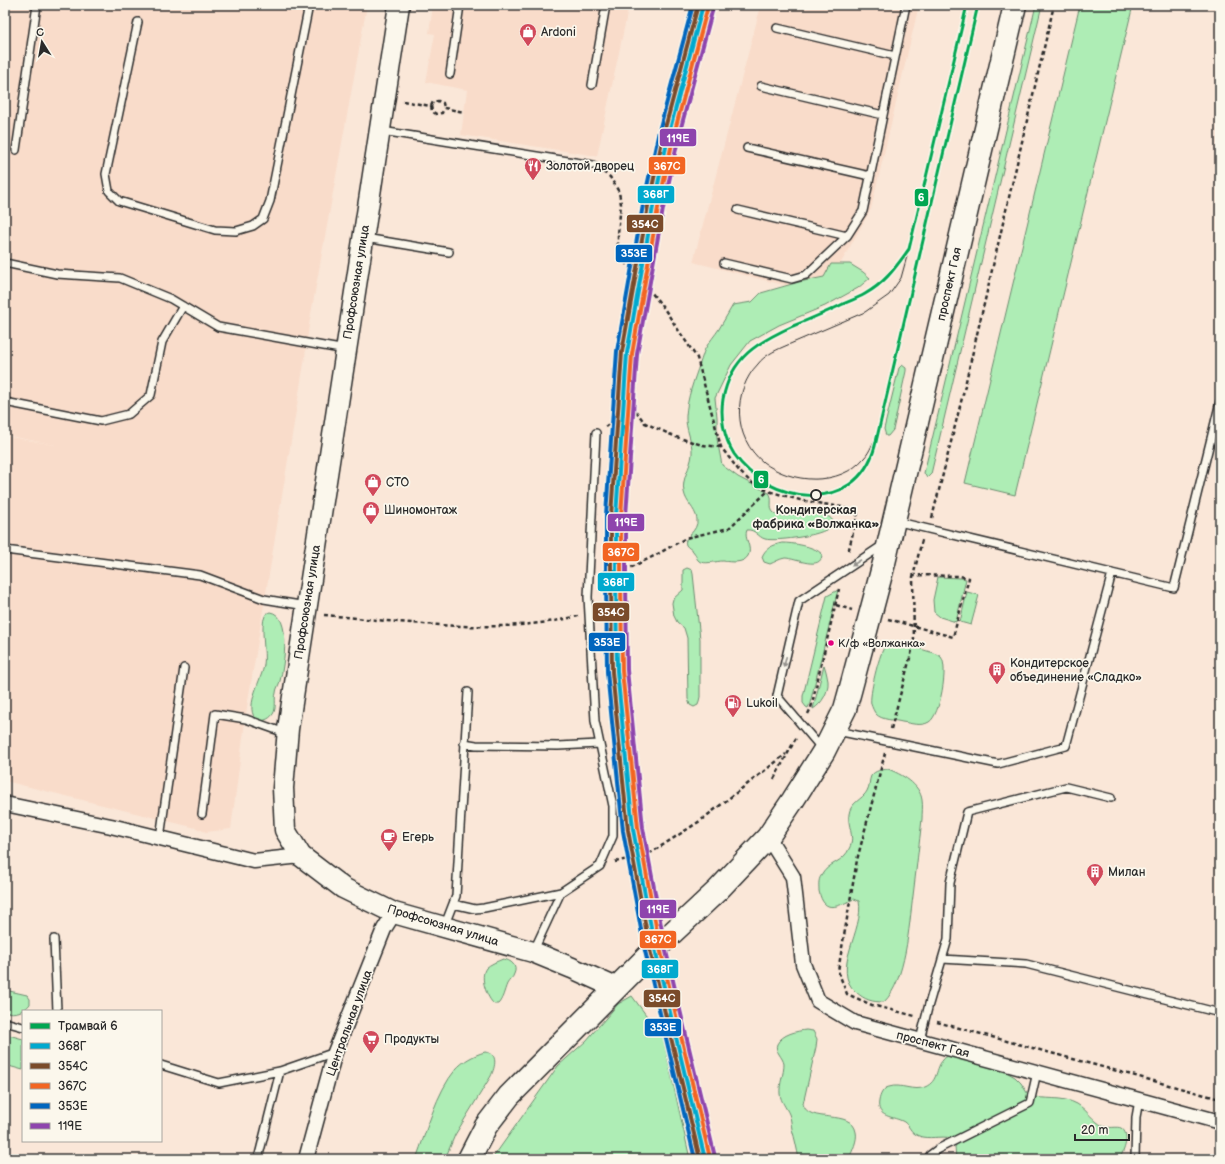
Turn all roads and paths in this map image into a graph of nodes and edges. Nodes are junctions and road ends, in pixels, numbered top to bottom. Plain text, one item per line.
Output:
1 (37, 5) edge
2 (309, 5) edge
3 (399, 5) edge
4 (460, 5) edge
5 (606, 5) edge
6 (906, 5) edge
7 (1015, 5) edge
8 (1054, 5) edge
9 (138, 22) dead end
10 (777, 28) dead end
11 (895, 56) junction
12 (450, 74) dead end
13 (592, 85) dead end
14 (761, 86) dead end
15 (385, 98) junction
16 (431, 106) junction
17 (444, 108) junction
18 (464, 112) dead end
19 (883, 115) junction
20 (380, 131) junction
21 (747, 148) dead end
22 (16, 150) dead end
23 (593, 165) joint
24 (870, 176) junction
25 (738, 210) dead end
26 (846, 236) junction
27 (363, 238) junction
28 (449, 252) dead end
29 (5, 263) edge
30 (724, 263) dead end
31 (184, 306) junction
32 (346, 350) junction
33 (5, 402) edge
34 (1220, 402) edge
35 (596, 433) joint
36 (721, 447) junction
37 (768, 490) junction
38 (893, 521) junction
39 (930, 529) junction
40 (888, 542) junction
41 (5, 550) edge
42 (844, 571) junction
43 (1112, 573) junction
44 (913, 575) dead end
45 (588, 597) junction
46 (306, 610) junction
47 (589, 613) junction
48 (914, 626) dead end
49 (184, 668) dead end
50 (468, 692) dead end
51 (802, 726) junction
52 (835, 730) junction
53 (287, 734) junction
54 (464, 743) junction
55 (599, 744) junction
56 (824, 751) junction
57 (788, 753) junction
58 (774, 779) dead end
59 (1111, 798) dead end
60 (5, 804) edge
61 (202, 814) dead end
62 (768, 837) junction
63 (160, 838) junction
64 (301, 856) junction
65 (600, 866) junction
66 (561, 892) junction
67 (453, 904) junction
68 (394, 913) junction
69 (444, 927) junction
70 (54, 940) dead end
71 (533, 952) junction
72 (942, 959) junction
73 (616, 988) junction
74 (57, 1010) edge
75 (1220, 1013) edge
76 (5, 1022) edge
77 (22, 1027) edge
78 (920, 1040) junction
79 (335, 1052) junction
80 (162, 1065) edge
81 (280, 1071) junction
82 (1037, 1072) junction
83 (1139, 1100) junction
84 (1220, 1122) edge
85 (258, 1159) edge
86 (306, 1159) edge
87 (469, 1159) edge
88 (928, 1159) edge
89 (1135, 1159) edge

1 - 22 lane
2 - 9 lane
3 - 15 street, Профсоюзная улица
4 - 12 lane
5 - 13 lane
6 - 11 lane
7 - 38 main road, проспект Гая
8 - 39 path
10 - 11 lane
11 - 19 lane
14 - 19 lane
15 - 16 path
15 - 20 street, Профсоюзная улица
16 - 17 path
16 - 17 path
17 - 18 path
19 - 24 lane
20 - 23 lane
20 - 27 street, Профсоюзная улица
21 - 24 lane
23 - 36 path
24 - 26 lane
25 - 26 lane
26 - 30 lane
27 - 28 lane
27 - 32 street, Профсоюзная улица
29 - 31 lane
31 - 32 lane
31 - 33 lane
32 - 46 street, Профсоюзная улица
34 - 43 lane
35 - 36 path
35 - 45 lane
36 - 37 path
37 - 42 path
37 - 45 path
38 - 39 lane
38 - 40 main road, проспект Гая
39 - 43 lane
40 -> 42 lane
40 - 52 main road, проспект Гая
41 - 46 lane
42 - 51 path
42 -> 51 lane
43 - 52 lane
44 - 48 path
45 - 47 lane
46 - 47 path
46 - 53 street, Профсоюзная улица
47 - 55 lane
49 - 63 lane
50 - 54 lane
51 - 56 lane
51 - 57 path
52 - 56 main road, проспект Гая
53 - 61 lane
53 - 64 street, Профсоюзная улица
54 - 55 lane
54 - 67 lane
55 - 65 lane
56 - 62 main road, проспект Гая
57 - 58 path
57 - 65 path
59 - 72 lane
60 - 63 street
62 - 73 main road, проспект Гая
62 - 78 street, проспект Гая
63 - 64 street
64 - 68 street, Профсоюзная улица
65 - 66 lane
66 - 67 lane
66 - 71 lane
67 - 69 lane
68 - 69 street, Профсоюзная улица
68 - 79 street, Центральная улица
69 - 71 street, Профсоюзная улица
70 - 74 lane
71 - 73 street, Профсоюзная улица
72 - 75 lane
72 - 78 lane
73 - 87 main road, проспект Гая
76 - 77 lane
78 - 82 street, проспект Гая
79 - 81 lane
79 - 86 street, Центральная улица
80 - 81 lane
81 - 85 lane
82 - 83 street, проспект Гая
82 - 88 lane
83 - 84 street, проспект Гая
83 - 89 lane

